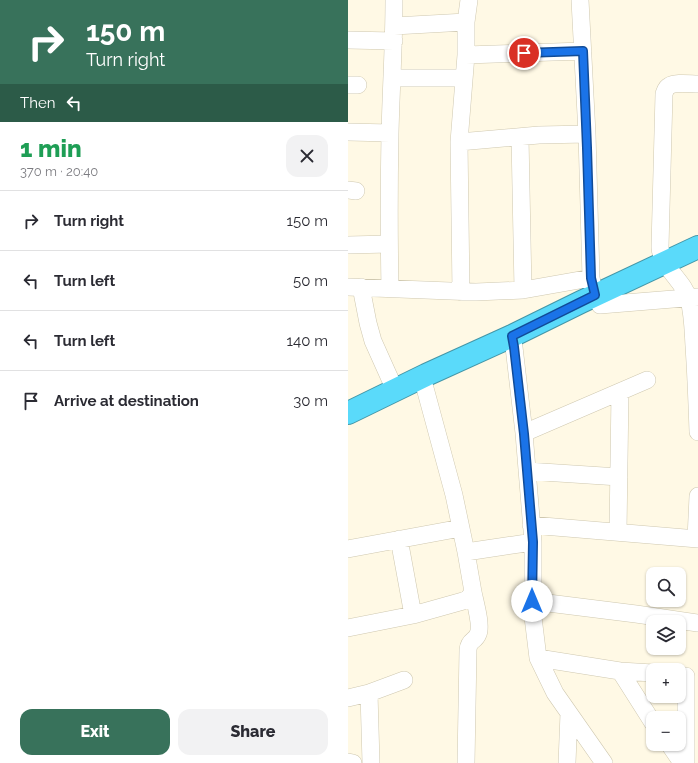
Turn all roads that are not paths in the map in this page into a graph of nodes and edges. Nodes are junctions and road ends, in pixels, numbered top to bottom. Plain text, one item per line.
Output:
1 (394, 0) edge
2 (469, 0) edge
3 (580, 0) edge
4 (466, 22) junction
5 (394, 34) junction
6 (348, 40) edge
7 (583, 51) junction
8 (466, 55) junction
9 (392, 78) junction
10 (464, 78) junction
11 (698, 84) edge
12 (348, 132) edge
13 (390, 133) junction
14 (587, 134) junction
15 (520, 137) junction
16 (459, 142) junction
17 (389, 244) junction
18 (348, 245) edge
19 (698, 247) edge
20 (698, 260) edge
21 (668, 267) junction
22 (355, 287) edge
23 (390, 289) junction
24 (523, 290) junction
25 (462, 292) junction
26 (596, 293) junction
27 (693, 298) edge
28 (513, 341) junction
29 (647, 380) dead end
30 (424, 383) junction
31 (697, 385) edge
32 (395, 390) junction
33 (620, 392) junction
34 (348, 413) edge
35 (348, 426) edge
36 (698, 432) edge
37 (524, 434) junction
38 (527, 471) junction
39 (619, 477) junction
40 (698, 496) edge
41 (461, 528) junction
42 (618, 532) junction
43 (532, 533) junction
44 (399, 539) junction
45 (697, 539) edge
46 (348, 549) edge
47 (466, 552) junction
48 (473, 592) junction
49 (532, 601) junction
50 (413, 615) junction
51 (698, 623) edge
52 (348, 628) edge
53 (538, 658) junction
54 (620, 670) junction
55 (646, 672) edge
56 (688, 676) edge
57 (404, 680) dead end
58 (369, 692) junction
59 (348, 698) edge
60 (646, 711) edge
61 (569, 714) junction
62 (674, 751) edge
63 (348, 762) edge
64 (353, 763) edge
65 (372, 763) edge
66 (466, 763) edge
67 (567, 763) edge
68 (604, 763) edge
69 (682, 763) edge
70 (686, 763) edge

1 - 5 street
2 - 4 street
3 - 7 street
4 - 5 street
4 - 8 street
5 - 6 street
5 - 9 street
7 - 8 street
7 - 14 street
8 - 10 street
9 - 10 street
9 - 13 street
10 - 16 street
11 - 21 street
12 - 13 street
13 - 17 street
14 - 15 street
14 - 26 street
15 - 16 street
15 - 24 street
16 - 25 street
17 - 18 street
17 - 23 street
19 - 21 highway
20 - 21 highway
21 - 26 highway
21 - 27 street
22 - 23 street
22 - 32 street
23 - 25 street
24 - 25 street
24 - 26 street
26 - 27 street
26 - 28 highway
27 - 31 street
28 - 30 highway
28 - 37 street
29 - 33 street
30 - 32 highway
30 - 35 highway
30 - 41 street
31 - 36 street
32 - 34 highway
33 - 37 street
33 - 39 street
37 - 38 street
38 - 39 street
38 - 43 street
39 - 42 street
40 - 45 street
41 - 44 street
41 - 47 street
42 - 43 street
42 - 45 street
43 - 47 street
43 - 49 street
44 - 46 street
44 - 50 street
47 - 48 street
48 - 50 street
48 - 66 street
49 - 51 street
49 - 53 street
50 - 52 street
53 - 54 street
53 - 61 street
54 - 55 street
54 - 60 street
56 - 70 street
57 - 58 street
58 - 59 street
58 - 65 street
61 - 67 street
61 - 68 street
62 - 69 street
63 - 64 street

